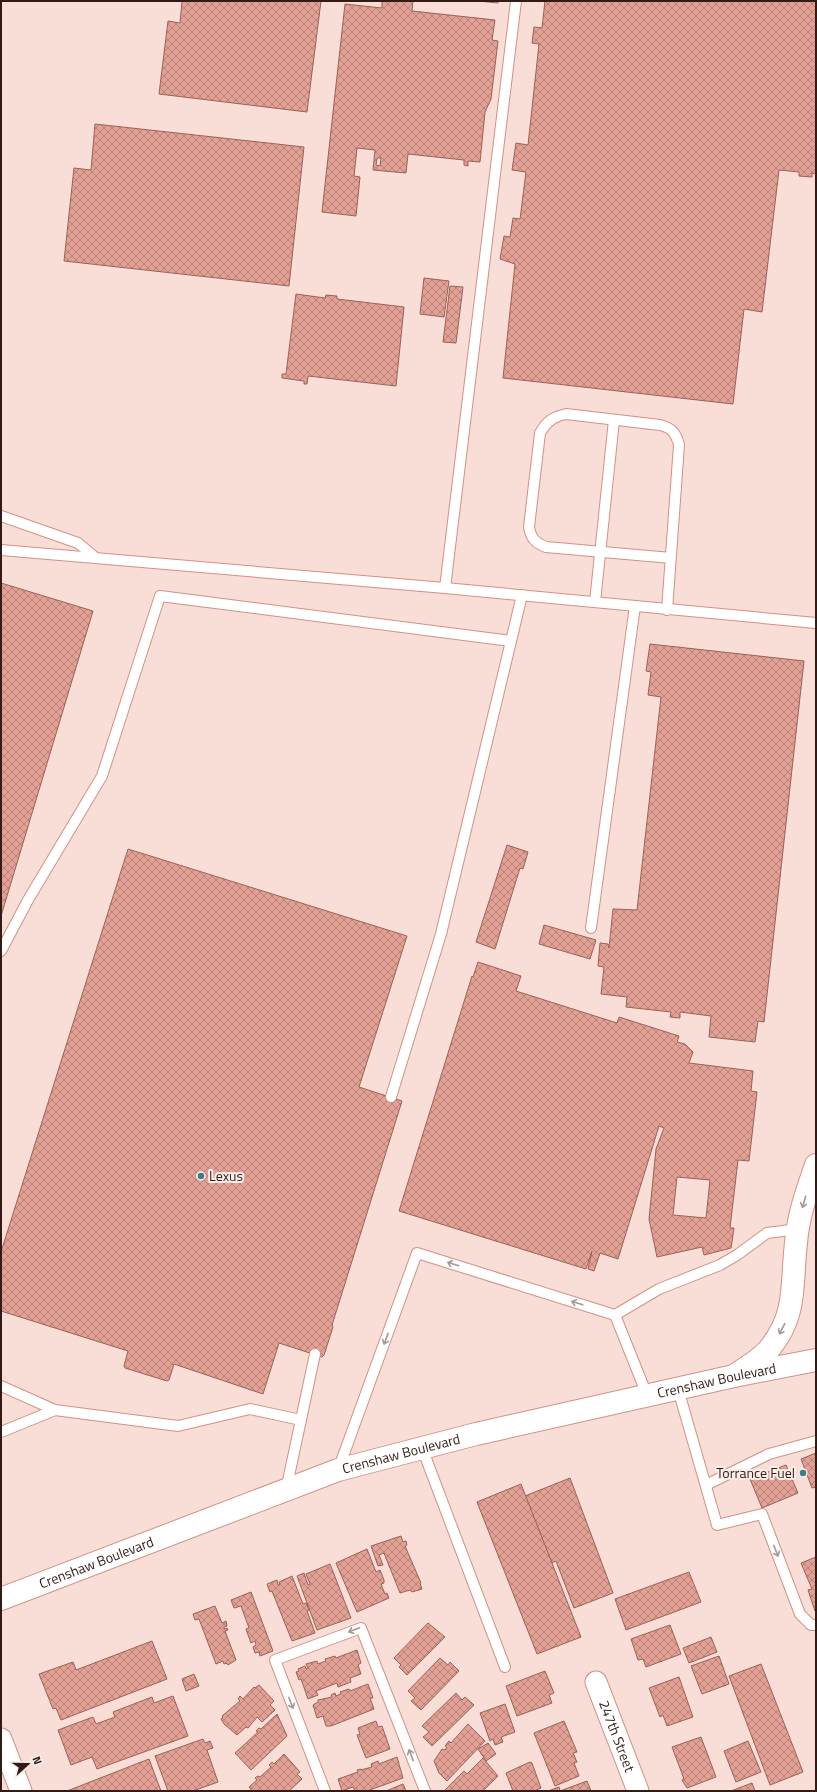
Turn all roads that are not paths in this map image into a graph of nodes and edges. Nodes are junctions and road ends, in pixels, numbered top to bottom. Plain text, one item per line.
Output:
1 (516, 1) edge
2 (614, 420) junction
3 (1, 516) edge
4 (1, 550) edge
5 (600, 552) junction
6 (96, 558) junction
7 (671, 558) junction
8 (446, 588) junction
9 (522, 595) junction
10 (595, 602) junction
11 (635, 606) junction
12 (667, 610) junction
13 (816, 623) edge
14 (511, 641) junction
15 (591, 928) dead end
16 (1, 951) edge
17 (391, 1097) dead end
18 (816, 1165) edge
19 (798, 1229) junction
20 (615, 1315) junction
21 (315, 1354) dead end
22 (816, 1360) edge
23 (734, 1376) junction
24 (1, 1386) edge
25 (678, 1389) junction
26 (647, 1395) junction
27 (55, 1410) junction
28 (301, 1420) junction
29 (1, 1432) edge
30 (816, 1441) edge
31 (422, 1448) junction
32 (338, 1470) junction
33 (706, 1485) junction
34 (286, 1490) junction
35 (1, 1598) edge
36 (816, 1625) edge
37 (505, 1667) dead end
38 (596, 1682) dead end
39 (1, 1739) edge
40 (20, 1791) edge
41 (325, 1791) edge
42 (425, 1791) edge
43 (638, 1791) edge

1 - 8 lane
2 - 5 lane
2 - 5 lane
2 - 7 lane
3 - 6 lane
4 - 6 lane
5 - 7 lane
5 - 10 lane
6 - 8 lane
7 - 12 lane
8 - 9 lane
9 - 10 lane
9 - 14 lane
10 - 11 lane
11 - 12 lane
11 - 15 lane
12 - 13 lane
14 - 16 lane
14 - 17 lane
18 -> 19 main road
19 - 20 lane
19 -> 23 main road
20 - 26 lane
20 -> 32 lane
21 - 28 lane
22 - 23 main road, Crenshaw Boulevard
23 - 25 main road, Crenshaw Boulevard
24 - 27 lane
25 - 26 main road, Crenshaw Boulevard
25 - 33 lane
26 - 31 main road, Crenshaw Boulevard
27 - 28 lane
27 - 29 lane
28 - 34 lane
30 - 33 lane
31 - 32 main road, Crenshaw Boulevard
31 - 37 lane
32 - 34 main road, Crenshaw Boulevard
33 -> 36 lane
34 - 35 main road, Crenshaw Boulevard
38 - 43 street, 247th Street
39 - 40 street
42 -> 41 lane

